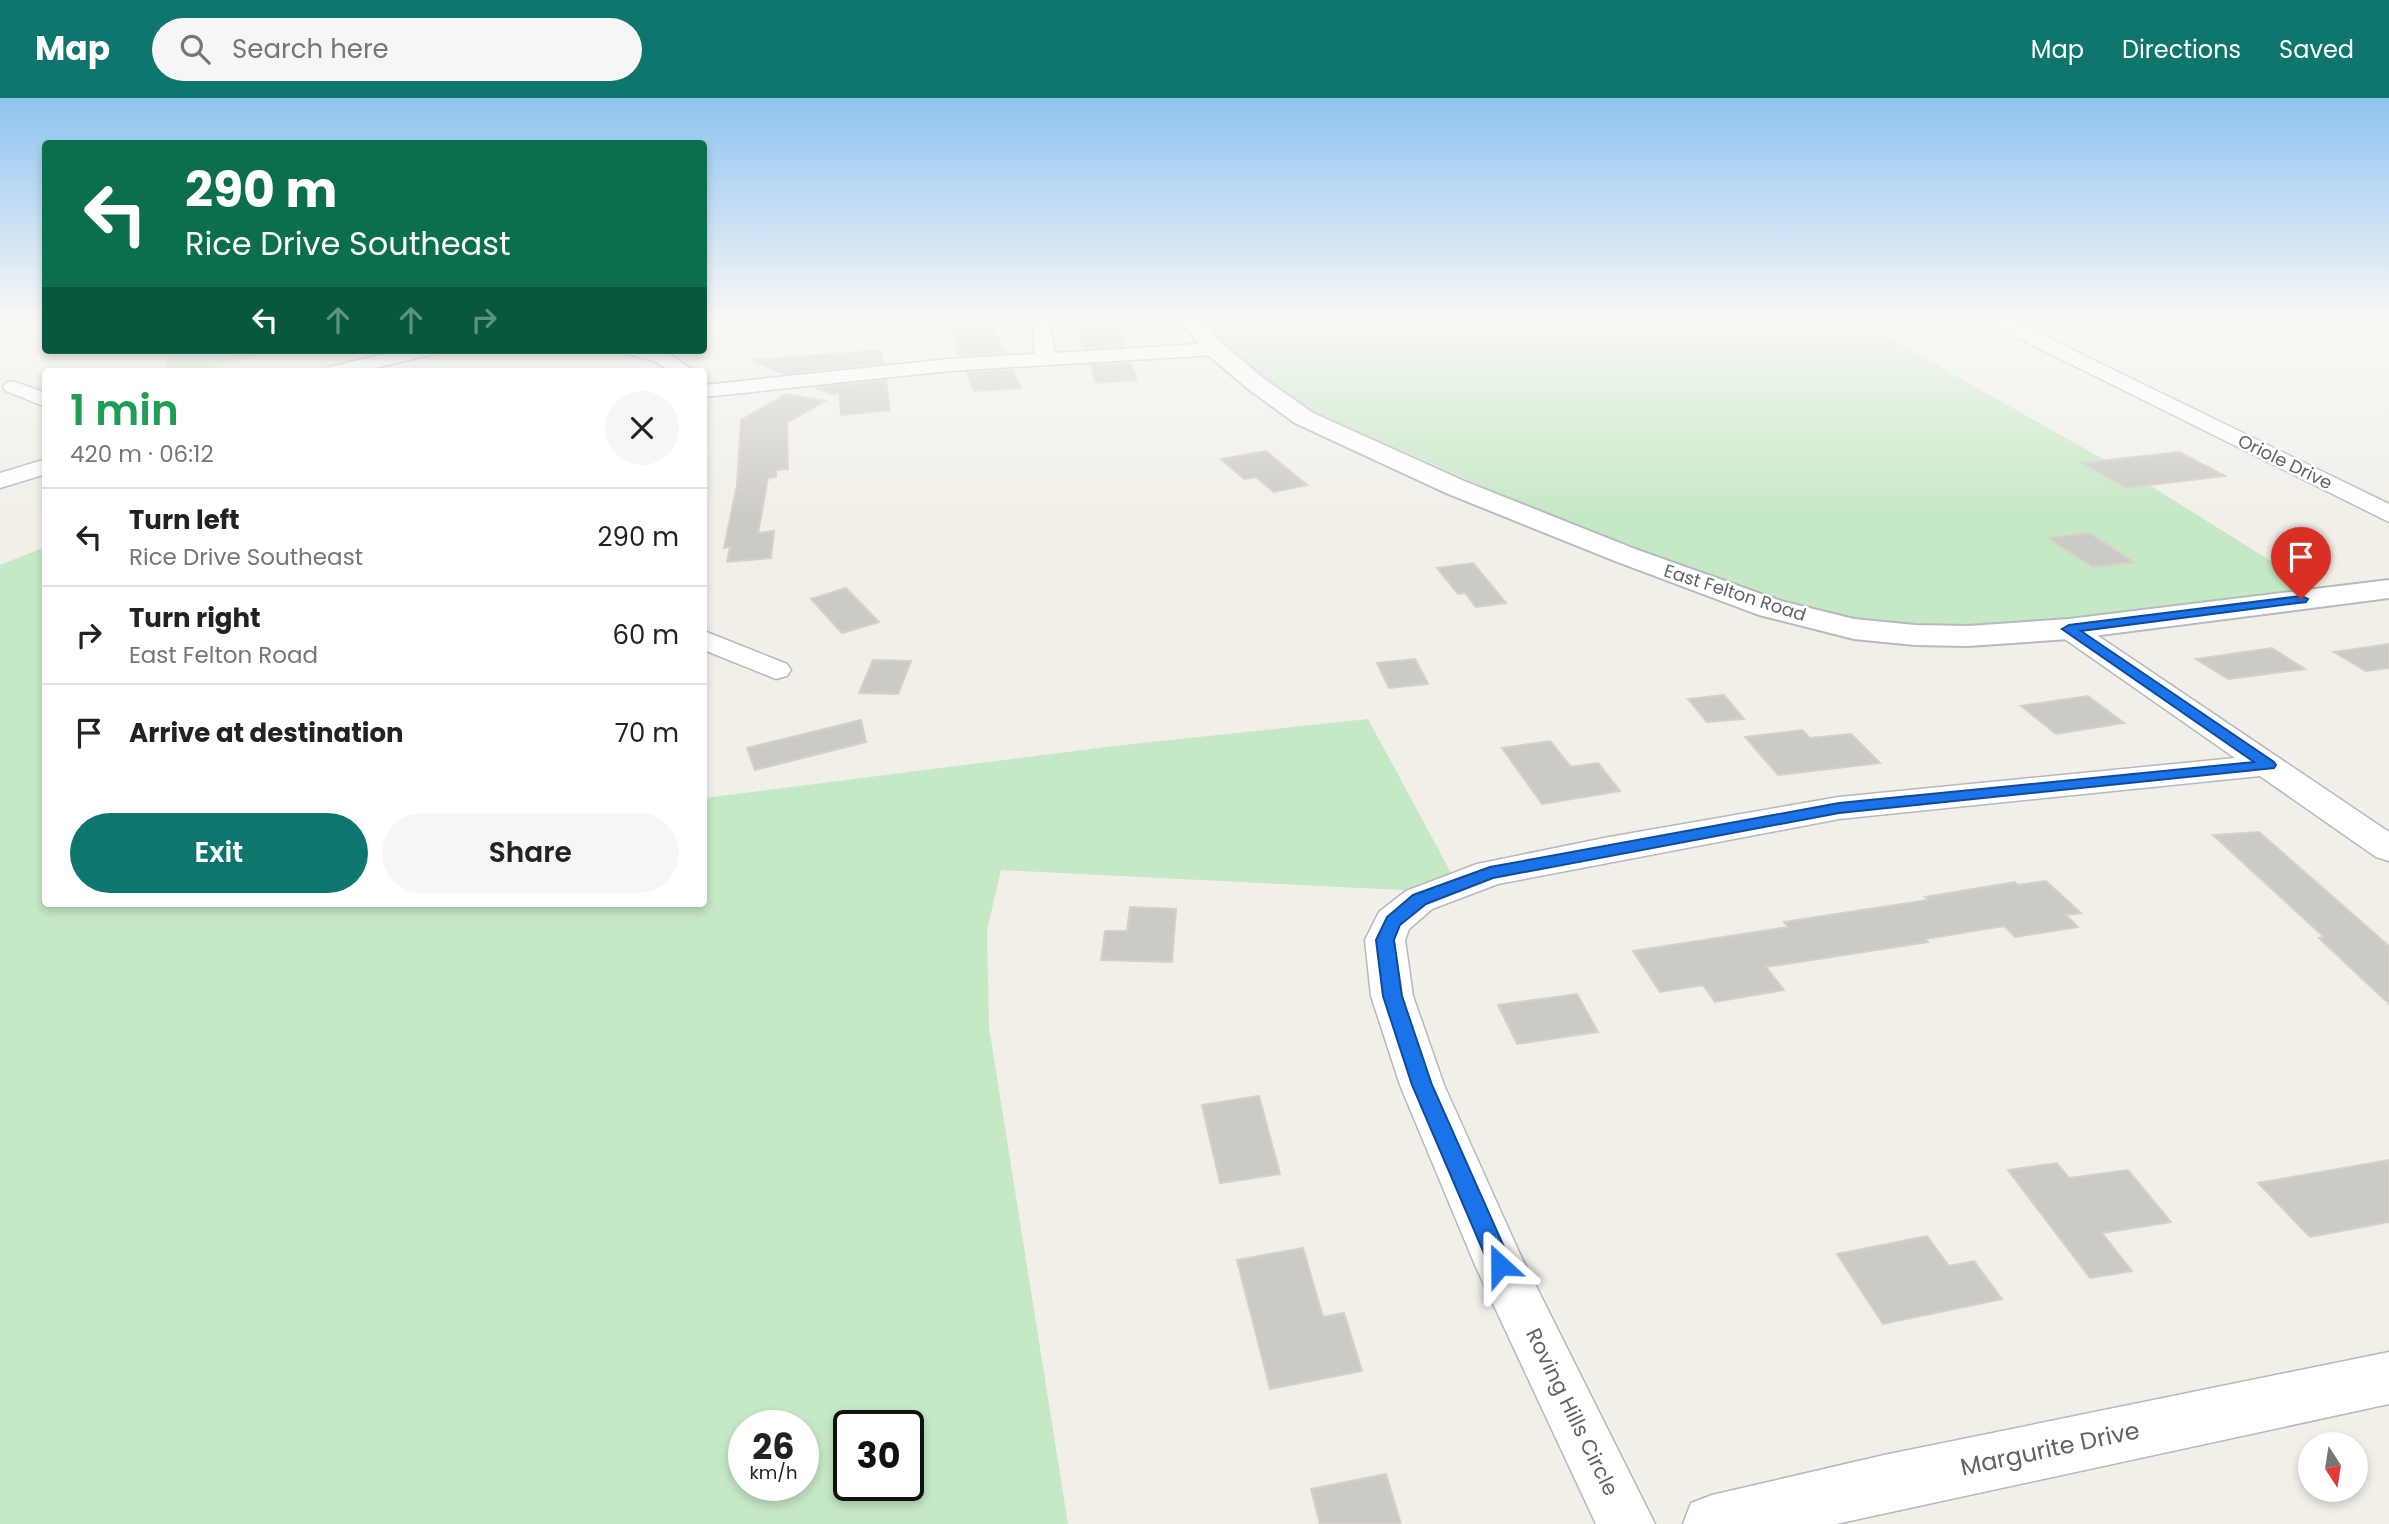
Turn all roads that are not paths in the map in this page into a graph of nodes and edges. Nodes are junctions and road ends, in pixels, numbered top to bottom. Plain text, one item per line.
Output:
1 (771, 385) edge
2 (1257, 385) edge
3 (2127, 385) edge
4 (13, 387) dead end
5 (707, 391) edge
6 (42, 399) edge
7 (42, 467) edge
8 (0, 481) edge
9 (2389, 514) edge
10 (2389, 589) edge
11 (2069, 629) junction
12 (707, 641) edge
13 (776, 670) dead end
14 (2269, 765) junction
15 (2389, 849) edge
16 (2389, 1378) edge
17 (1626, 1524) edge
18 (1712, 1524) edge

1 - 5 street
2 - 11 street, East Felton Road
3 - 9 street, Oriole Drive
4 - 6 street
7 - 8 street
10 - 11 street, East Felton Road
11 - 14 street
12 - 13 street
14 - 15 street
14 - 17 street, Roving Hills Circle
16 - 18 street, Margurite Drive

